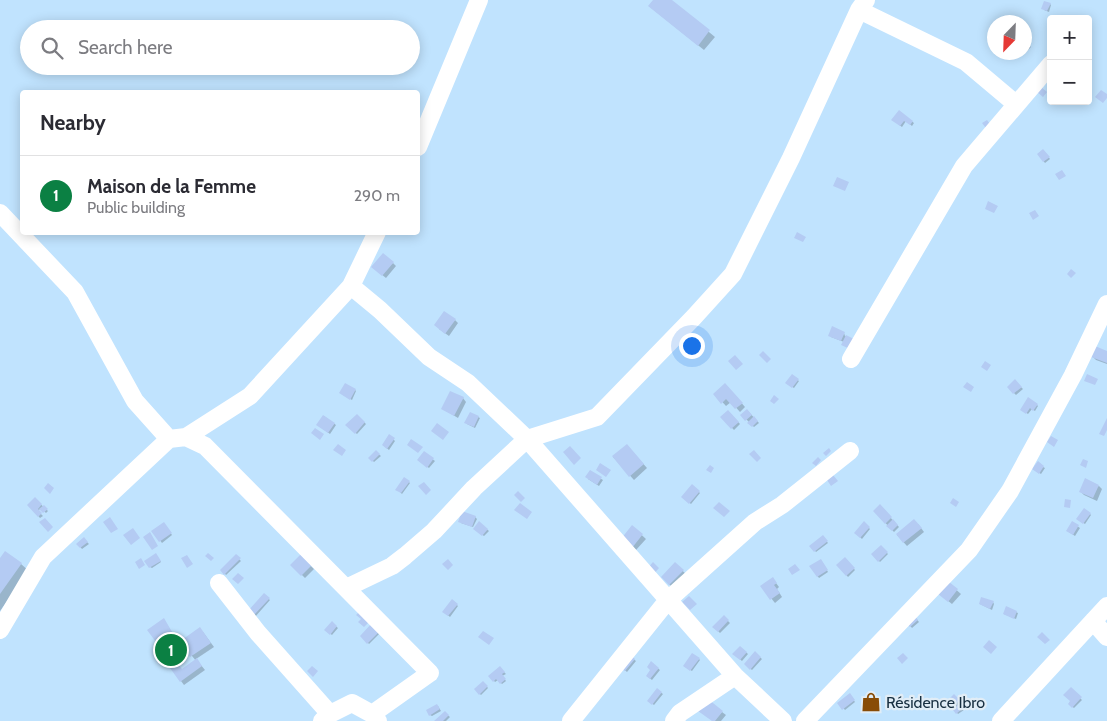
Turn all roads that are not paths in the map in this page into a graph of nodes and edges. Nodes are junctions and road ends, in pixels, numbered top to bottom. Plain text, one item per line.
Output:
1 (479, 0) edge
2 (863, 5) edge
3 (1047, 69) edge
4 (1016, 104) junction
5 (420, 142) edge
6 (0, 214) edge
7 (20, 235) edge
8 (20, 235) edge
9 (376, 235) edge
10 (351, 286) junction
11 (1107, 304) edge
12 (851, 359) dead end
13 (177, 438) junction
14 (528, 439) junction
15 (850, 451) dead end
16 (219, 583) dead end
17 (346, 588) junction
18 (668, 600) junction
19 (1107, 606) edge
20 (1093, 621) junction
21 (0, 630) edge
22 (1107, 636) edge
23 (735, 676) junction
24 (326, 718) edge
25 (375, 718) edge
26 (571, 721) edge
27 (674, 721) edge
28 (783, 721) edge
29 (805, 721) edge
30 (1001, 721) edge

1 - 5 street
2 - 4 street
2 - 14 street
3 - 4 street
4 - 12 street
6 - 7 street
8 - 13 street
9 - 10 street
10 - 13 street
10 - 14 street
11 - 29 street
13 - 17 street
13 - 21 street
14 - 17 street
14 - 18 street
15 - 18 street
16 - 24 street
17 - 25 street
18 - 23 street
18 - 26 street
19 - 20 street
20 - 22 street
20 - 30 street
23 - 27 street
23 - 28 street
24 - 25 street

